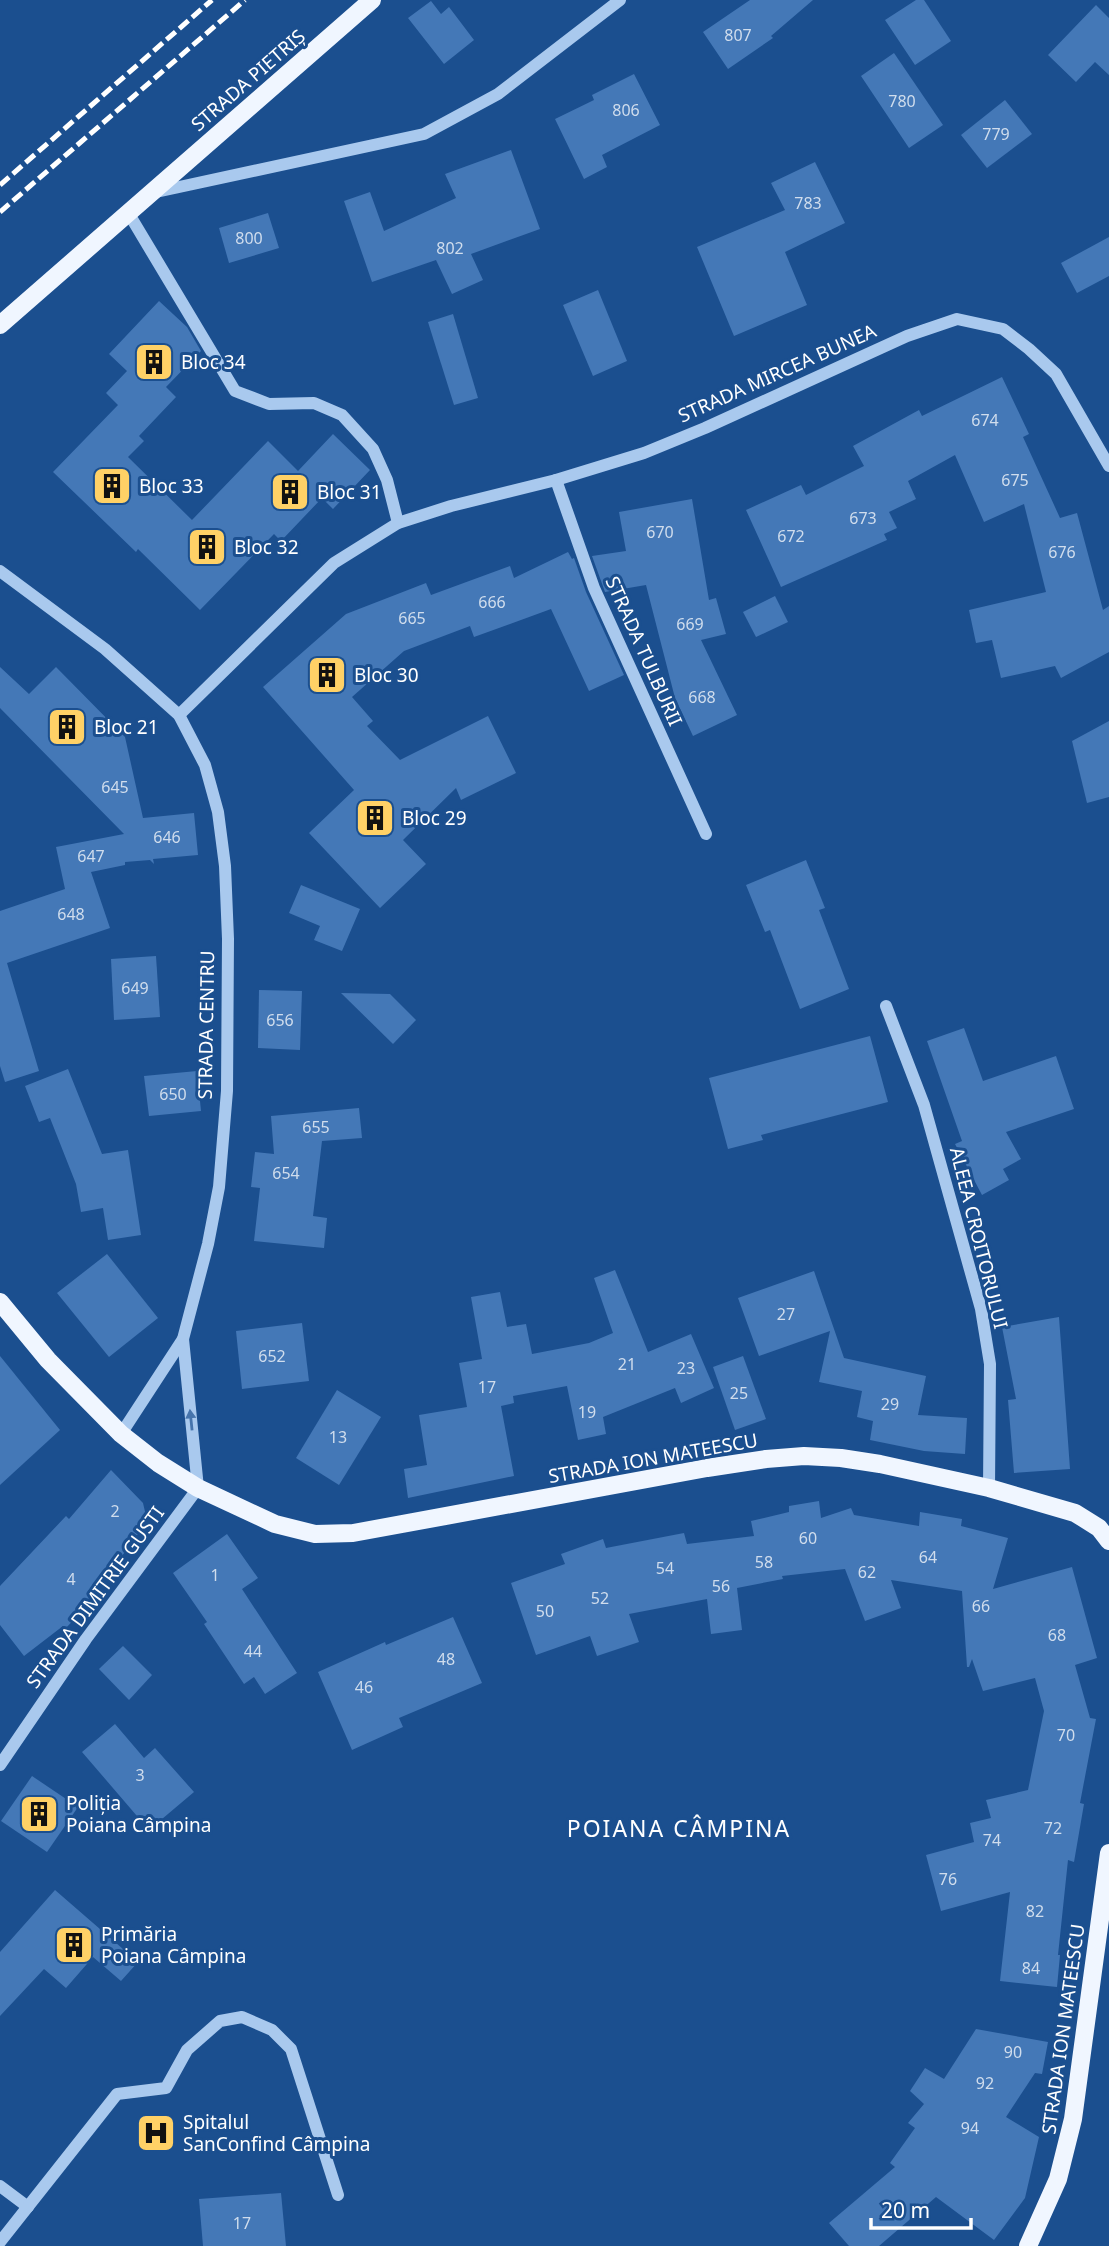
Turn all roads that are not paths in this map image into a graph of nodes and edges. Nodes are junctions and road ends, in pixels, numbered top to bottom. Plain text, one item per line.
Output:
1 (372, 0) edge
2 (620, 0) edge
3 (152, 192) junction
4 (129, 214) junction
5 (0, 326) edge
6 (1109, 466) edge
7 (556, 480) junction
8 (398, 523) junction
9 (0, 571) edge
10 (179, 715) junction
11 (706, 834) dead end
12 (886, 1006) dead end
13 (0, 1302) edge
14 (183, 1339) junction
15 (121, 1434) junction
16 (198, 1488) junction
17 (989, 1488) junction
18 (1109, 1541) edge
19 (0, 1765) edge
20 (1109, 1853) edge
21 (0, 2186) edge
22 (338, 2194) dead end
23 (28, 2207) junction
24 (0, 2242) edge
25 (1028, 2246) edge

1 - 3 main road, STRADA PIETRIȘ
2 - 3 street
3 - 4 main road
4 - 5 main road
4 - 8 street
6 - 7 street, STRADA MIRCEA BUNEA
7 - 8 street, STRADA MIRCEA BUNEA
7 - 11 street, STRADA TULBURII
8 - 10 street
9 - 10 street, STRADA CENTRU
10 - 14 street, STRADA CENTRU
12 - 17 street, ALEEA CROITORULUI
13 - 15 main road
14 - 15 street
16 -> 14 street
15 - 16 main road
16 - 17 main road, STRADA ION MATEESCU
16 - 19 street, STRADA DIMITRIE GUSTI
17 - 18 main road, STRADA ION MATEESCU
20 - 25 main road, STRADA ION MATEESCU
21 - 23 street
22 - 23 street
23 - 24 street

